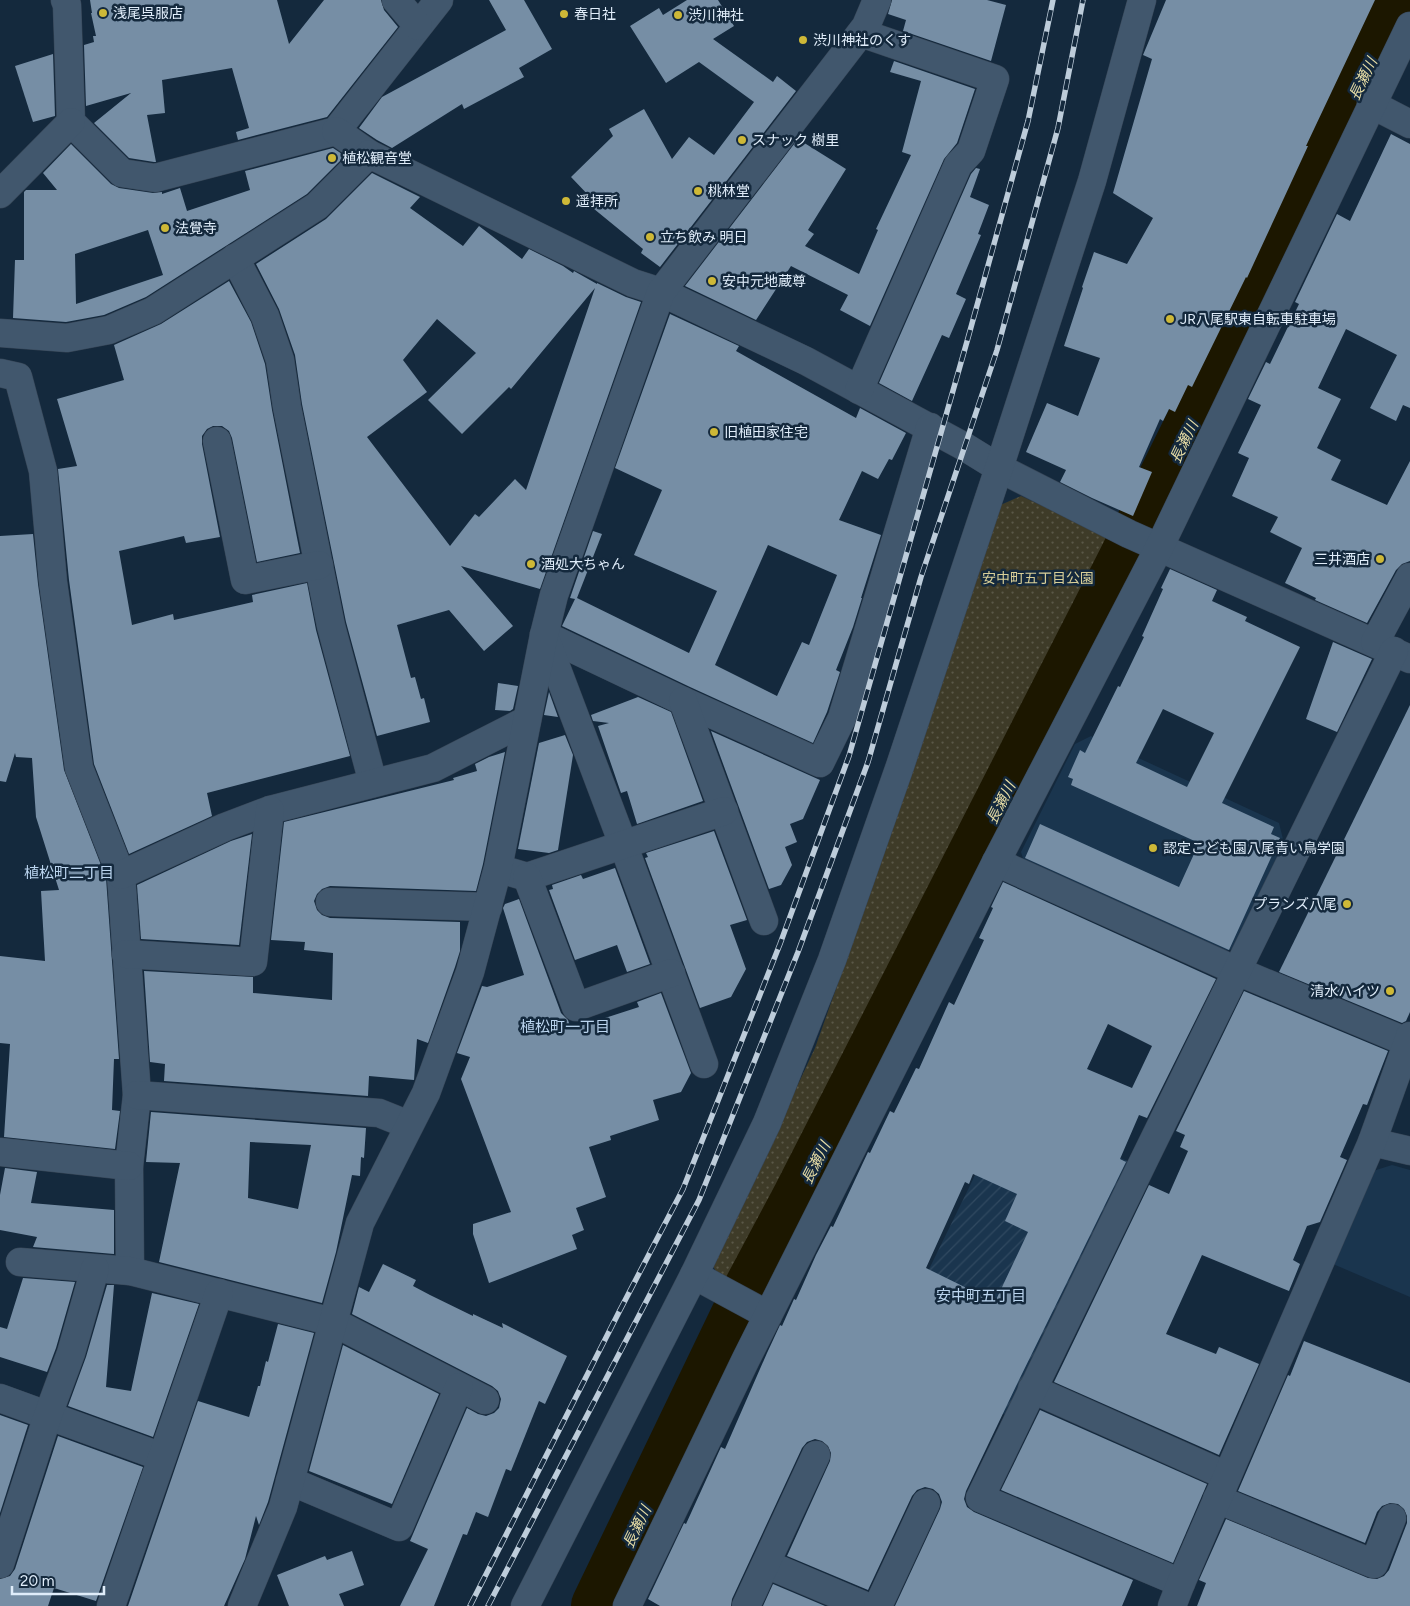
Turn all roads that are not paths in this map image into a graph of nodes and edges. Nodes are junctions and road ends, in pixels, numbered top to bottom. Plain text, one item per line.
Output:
1 (66, 0) edge
2 (396, 0) edge
3 (439, 0) edge
4 (877, 0) edge
5 (1142, 0) edge
6 (418, 26) junction
7 (1410, 26) edge
8 (861, 33) junction
9 (1371, 104) junction
10 (71, 122) junction
11 (1410, 124) edge
12 (336, 131) junction
13 (369, 154) junction
14 (0, 194) edge
15 (235, 258) junction
16 (661, 292) junction
17 (0, 333) edge
18 (0, 373) edge
19 (859, 390) junction
20 (930, 428) junction
21 (217, 441) dead end
22 (999, 468) junction
23 (1145, 542) junction
24 (318, 565) junction
25 (1410, 577) edge
26 (544, 635) junction
27 (1393, 650) edge
28 (683, 701) junction
29 (527, 720) junction
30 (372, 783) junction
31 (270, 810) junction
32 (724, 811) junction
33 (623, 844) junction
34 (996, 862) junction
35 (498, 868) junction
36 (121, 875) junction
37 (527, 877) junction
38 (330, 902) dead end
39 (488, 907) junction
40 (764, 921) dead end
41 (126, 954) junction
42 (1237, 971) junction
43 (671, 973) junction
44 (1409, 1039) edge
45 (704, 1064) dead end
46 (137, 1095) junction
47 (409, 1125) junction
48 (1372, 1142) junction
49 (1410, 1151) edge
50 (0, 1152) edge
51 (129, 1166) junction
52 (20, 1262) dead end
53 (95, 1269) junction
54 (130, 1271) junction
55 (694, 1275) junction
56 (219, 1293) junction
57 (755, 1308) junction
58 (333, 1322) junction
59 (459, 1387) junction
60 (1032, 1389) junction
61 (0, 1398) edge
62 (484, 1400) dead end
63 (48, 1415) junction
64 (816, 1455) dead end
65 (162, 1457) junction
66 (290, 1481) junction
67 (1222, 1487) junction
68 (926, 1503) dead end
69 (1392, 1518) dead end
70 (0, 1564) edge
71 (766, 1564) junction
72 (1177, 1594) edge
73 (111, 1606) edge
74 (242, 1606) edge
75 (525, 1606) edge
76 (627, 1606) edge
77 (746, 1606) edge
78 (865, 1606) edge
79 (878, 1606) edge

1 - 10 street
2 - 6 street
3 - 6 street
4 - 8 street
5 - 22 street
6 - 12 street
7 - 9 street
8 - 16 street
8 - 19 street
9 - 11 street
9 - 23 street
10 - 12 street
10 - 14 street
12 - 13 street
13 - 15 street
13 - 16 street
15 - 17 street
15 - 24 street
16 - 19 street
16 - 26 street
18 - 36 street
19 - 20 street
20 - 22 street
20 - 28 street
21 - 24 street
22 - 23 street
22 - 55 street
23 - 27 street
23 - 34 street
24 - 30 street
25 - 27 street
26 - 28 street
26 - 29 street
26 - 33 street
27 - 42 street
28 - 32 street
29 - 30 street
29 - 35 street
30 - 31 street
31 - 36 street
31 - 41 street
32 - 33 street
32 - 40 street
33 - 37 street
33 - 43 street
34 - 42 street
34 - 57 street
35 - 37 street
35 - 39 street
36 - 41 street
37 - 43 street
38 - 39 street
39 - 47 street
41 - 46 street
42 - 44 street
42 - 60 street
43 - 45 street
44 - 48 street
46 - 47 street
46 - 51 street
47 - 58 street
48 - 49 street
48 - 67 street
50 - 51 street
51 - 54 street
52 - 53 street
53 - 54 street
53 - 63 street
54 - 56 street
55 - 57 street
55 - 75 street
56 - 58 street
56 - 65 street
57 - 76 street
58 - 59 street
58 - 66 street
59 - 62 street
59 - 66 street
60 - 67 street
60 - 72 street
61 - 63 street
63 - 65 street
63 - 70 street
64 - 71 street
65 - 73 street
66 - 74 street
67 - 69 street
67 - 72 street
68 - 79 street
71 - 77 street
71 - 78 street

